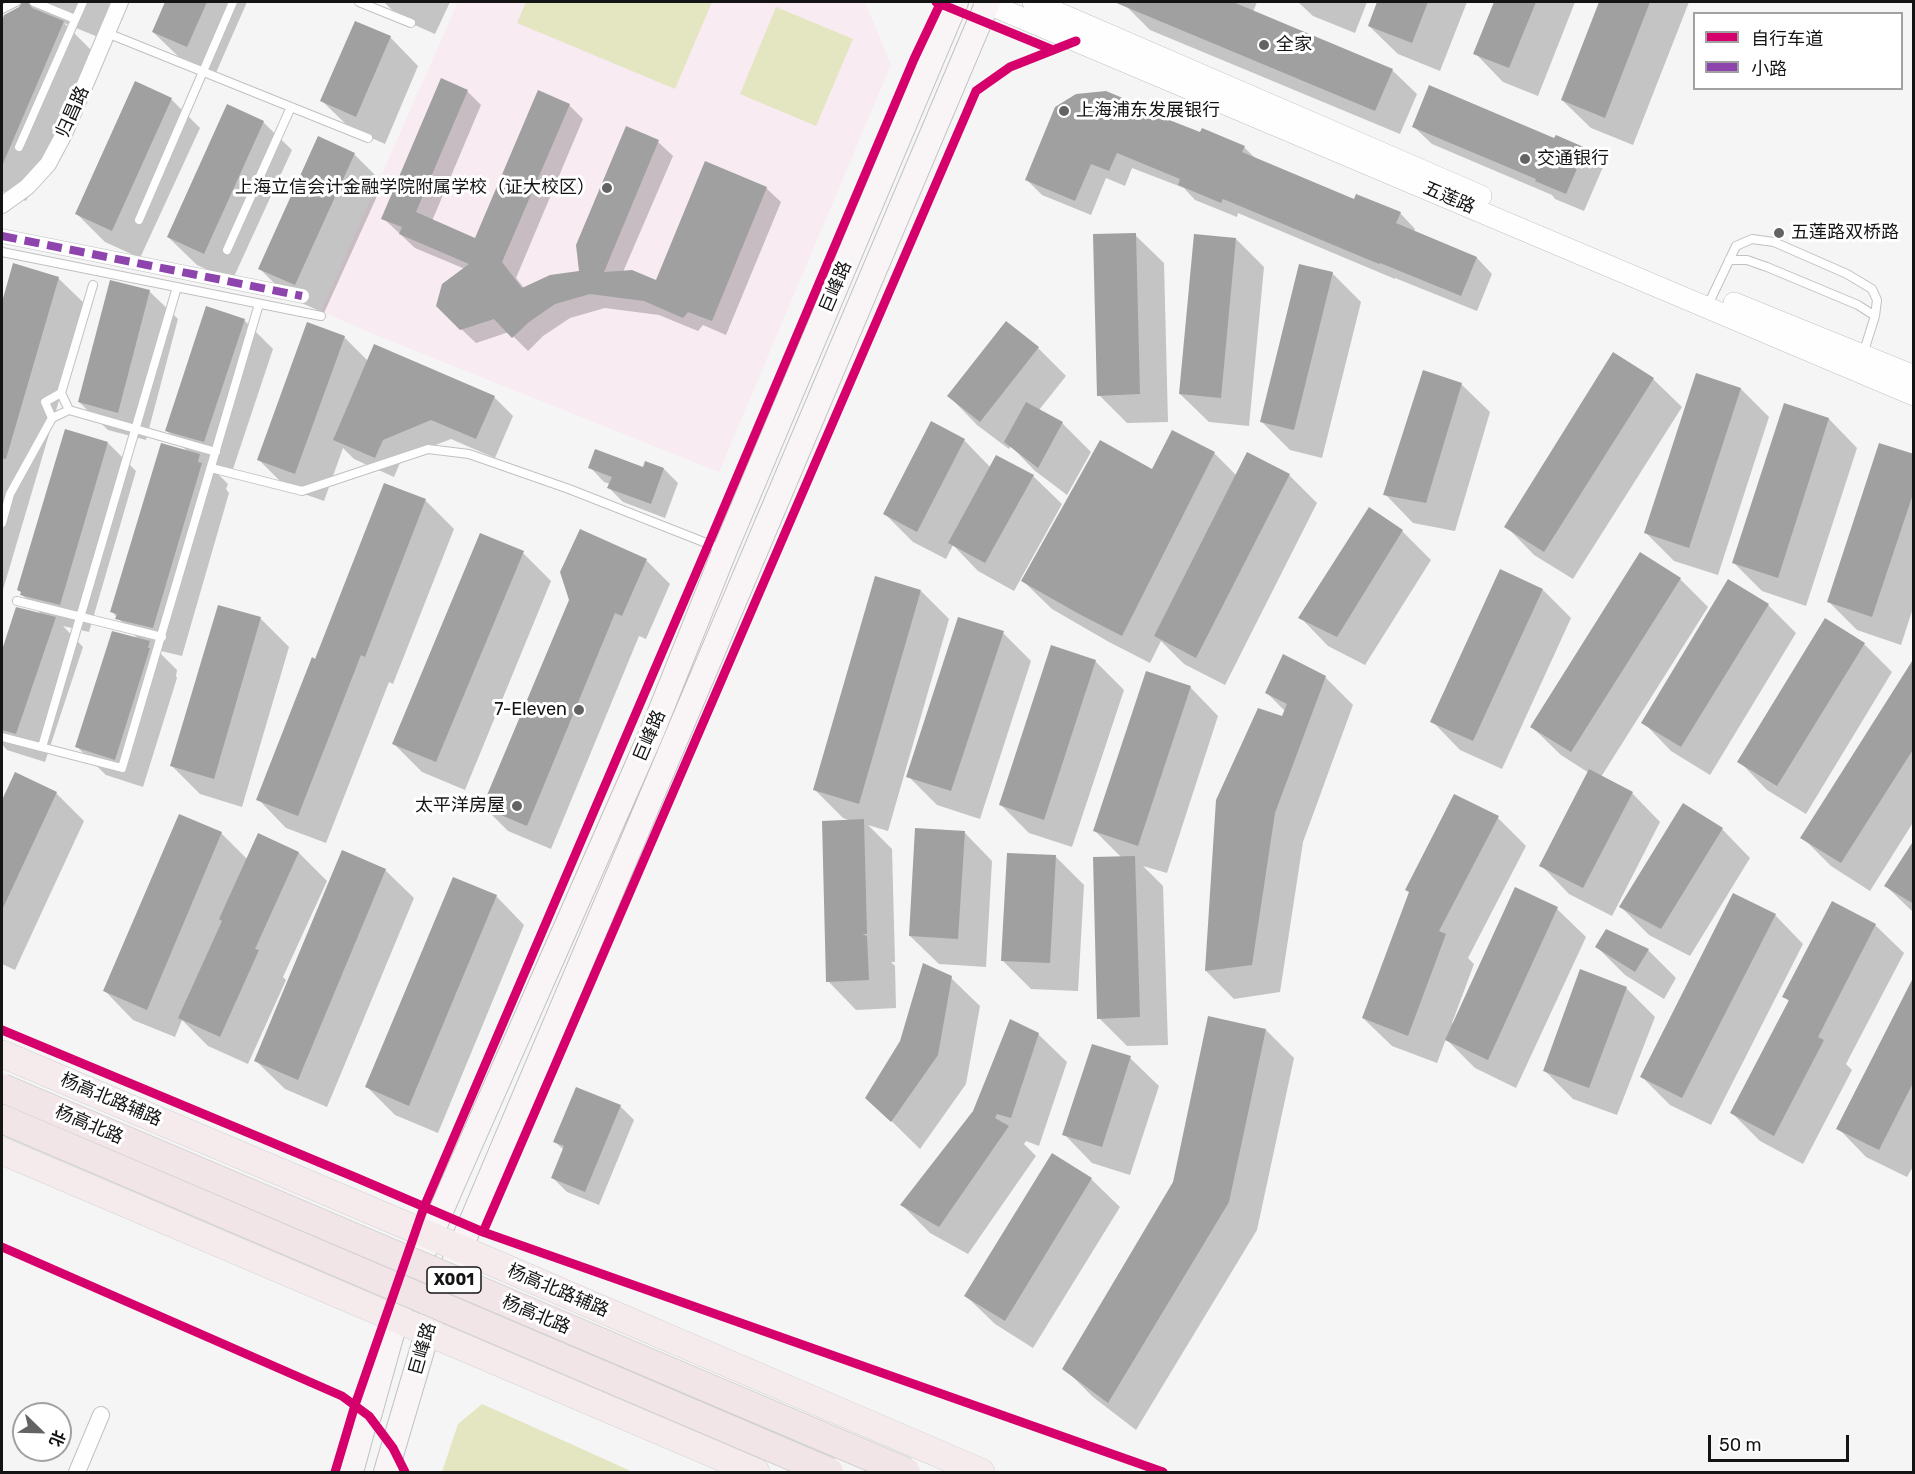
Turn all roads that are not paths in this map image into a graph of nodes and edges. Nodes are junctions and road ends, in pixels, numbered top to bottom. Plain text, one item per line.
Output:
1 (16, 2) edge
2 (34, 2) edge
3 (83, 2) edge
4 (120, 2) edge
5 (233, 2) edge
6 (359, 2) edge
7 (956, 2) edge
8 (986, 2) edge
9 (1033, 2) edge
10 (2, 9) edge
11 (75, 19) junction
12 (411, 23) dead end
13 (107, 33) junction
14 (203, 71) junction
15 (291, 106) junction
16 (368, 138) dead end
17 (19, 147) dead end
18 (2, 205) edge
19 (139, 220) dead end
20 (2, 236) edge
21 (227, 250) dead end
22 (2, 252) edge
23 (1729, 261) junction
24 (93, 285) dead end
25 (177, 287) junction
26 (302, 296) dead end
27 (1710, 301) junction
28 (259, 304) junction
29 (321, 316) dead end
30 (1875, 316) junction
31 (1862, 364) junction
32 (1914, 376) edge
33 (62, 393) junction
34 (1914, 395) edge
35 (69, 410) junction
36 (52, 418) junction
37 (135, 429) junction
38 (216, 452) junction
39 (212, 468) junction
40 (6, 493) edge
41 (2, 523) edge
42 (725, 550) junction
43 (17, 602) dead end
44 (80, 618) junction
45 (162, 637) junction
46 (2, 737) edge
47 (42, 747) junction
48 (2, 1054) edge
49 (2, 1088) edge
50 (2, 1119) edge
51 (2, 1151) edge
52 (431, 1236) junction
53 (460, 1249) junction
54 (396, 1319) junction
55 (428, 1332) junction
56 (100, 1415) dead end
57 (77, 1473) edge
58 (351, 1473) edge
59 (386, 1473) edge
60 (756, 1473) edge
61 (829, 1473) edge
62 (906, 1473) edge
63 (981, 1473) edge

1 - 10 lane
2 - 11 lane
3 - 11 lane
4 - 13 street, 归昌路
5 - 14 lane
6 - 12 lane
7 - 42 main road, 巨峰路
8 - 27 street, 五莲路
8 - 53 main road, 巨峰路
9 - 27 street, 五莲路
11 - 17 lane
13 - 14 lane
13 - 18 street, 归昌路
14 - 15 lane
14 - 19 lane
15 - 16 lane
15 - 21 lane
20 - 26 street
22 - 25 lane
23 - 27 lane
23 - 30 lane
23 - 30 lane
24 - 33 lane
25 - 28 lane
25 - 37 lane
27 - 31 street, 五莲路
28 - 29 lane
28 - 38 lane
30 - 31 lane
31 - 32 street, 五莲路
31 - 34 street, 五莲路
33 - 35 lane
33 - 36 lane
35 - 36 lane
35 - 37 lane
36 - 40 lane
37 - 38 lane
37 - 44 lane
38 - 39 lane
39 - 42 lane
39 - 45 lane
40 - 41 lane
42 - 52 main road, 巨峰路
43 - 44 lane
44 - 45 lane
44 - 47 lane
45 - 47 lane
46 - 47 lane
48 - 52 main road, 杨高北路辅路 / X001
49 - 62 highway, 杨高北路 / X001, bridge
50 - 61 highway, 杨高北路 / X001, bridge
51 - 54 main road
52 - 53 main road, 杨高北路辅路 / X001
52 - 54 main road, 巨峰路
53 - 55 main road, 巨峰路
53 - 63 main road, 杨高北路辅路 / X001
54 - 55 main road
54 - 58 main road, 巨峰路
55 - 59 main road, 巨峰路
55 - 60 main road
56 - 57 street

